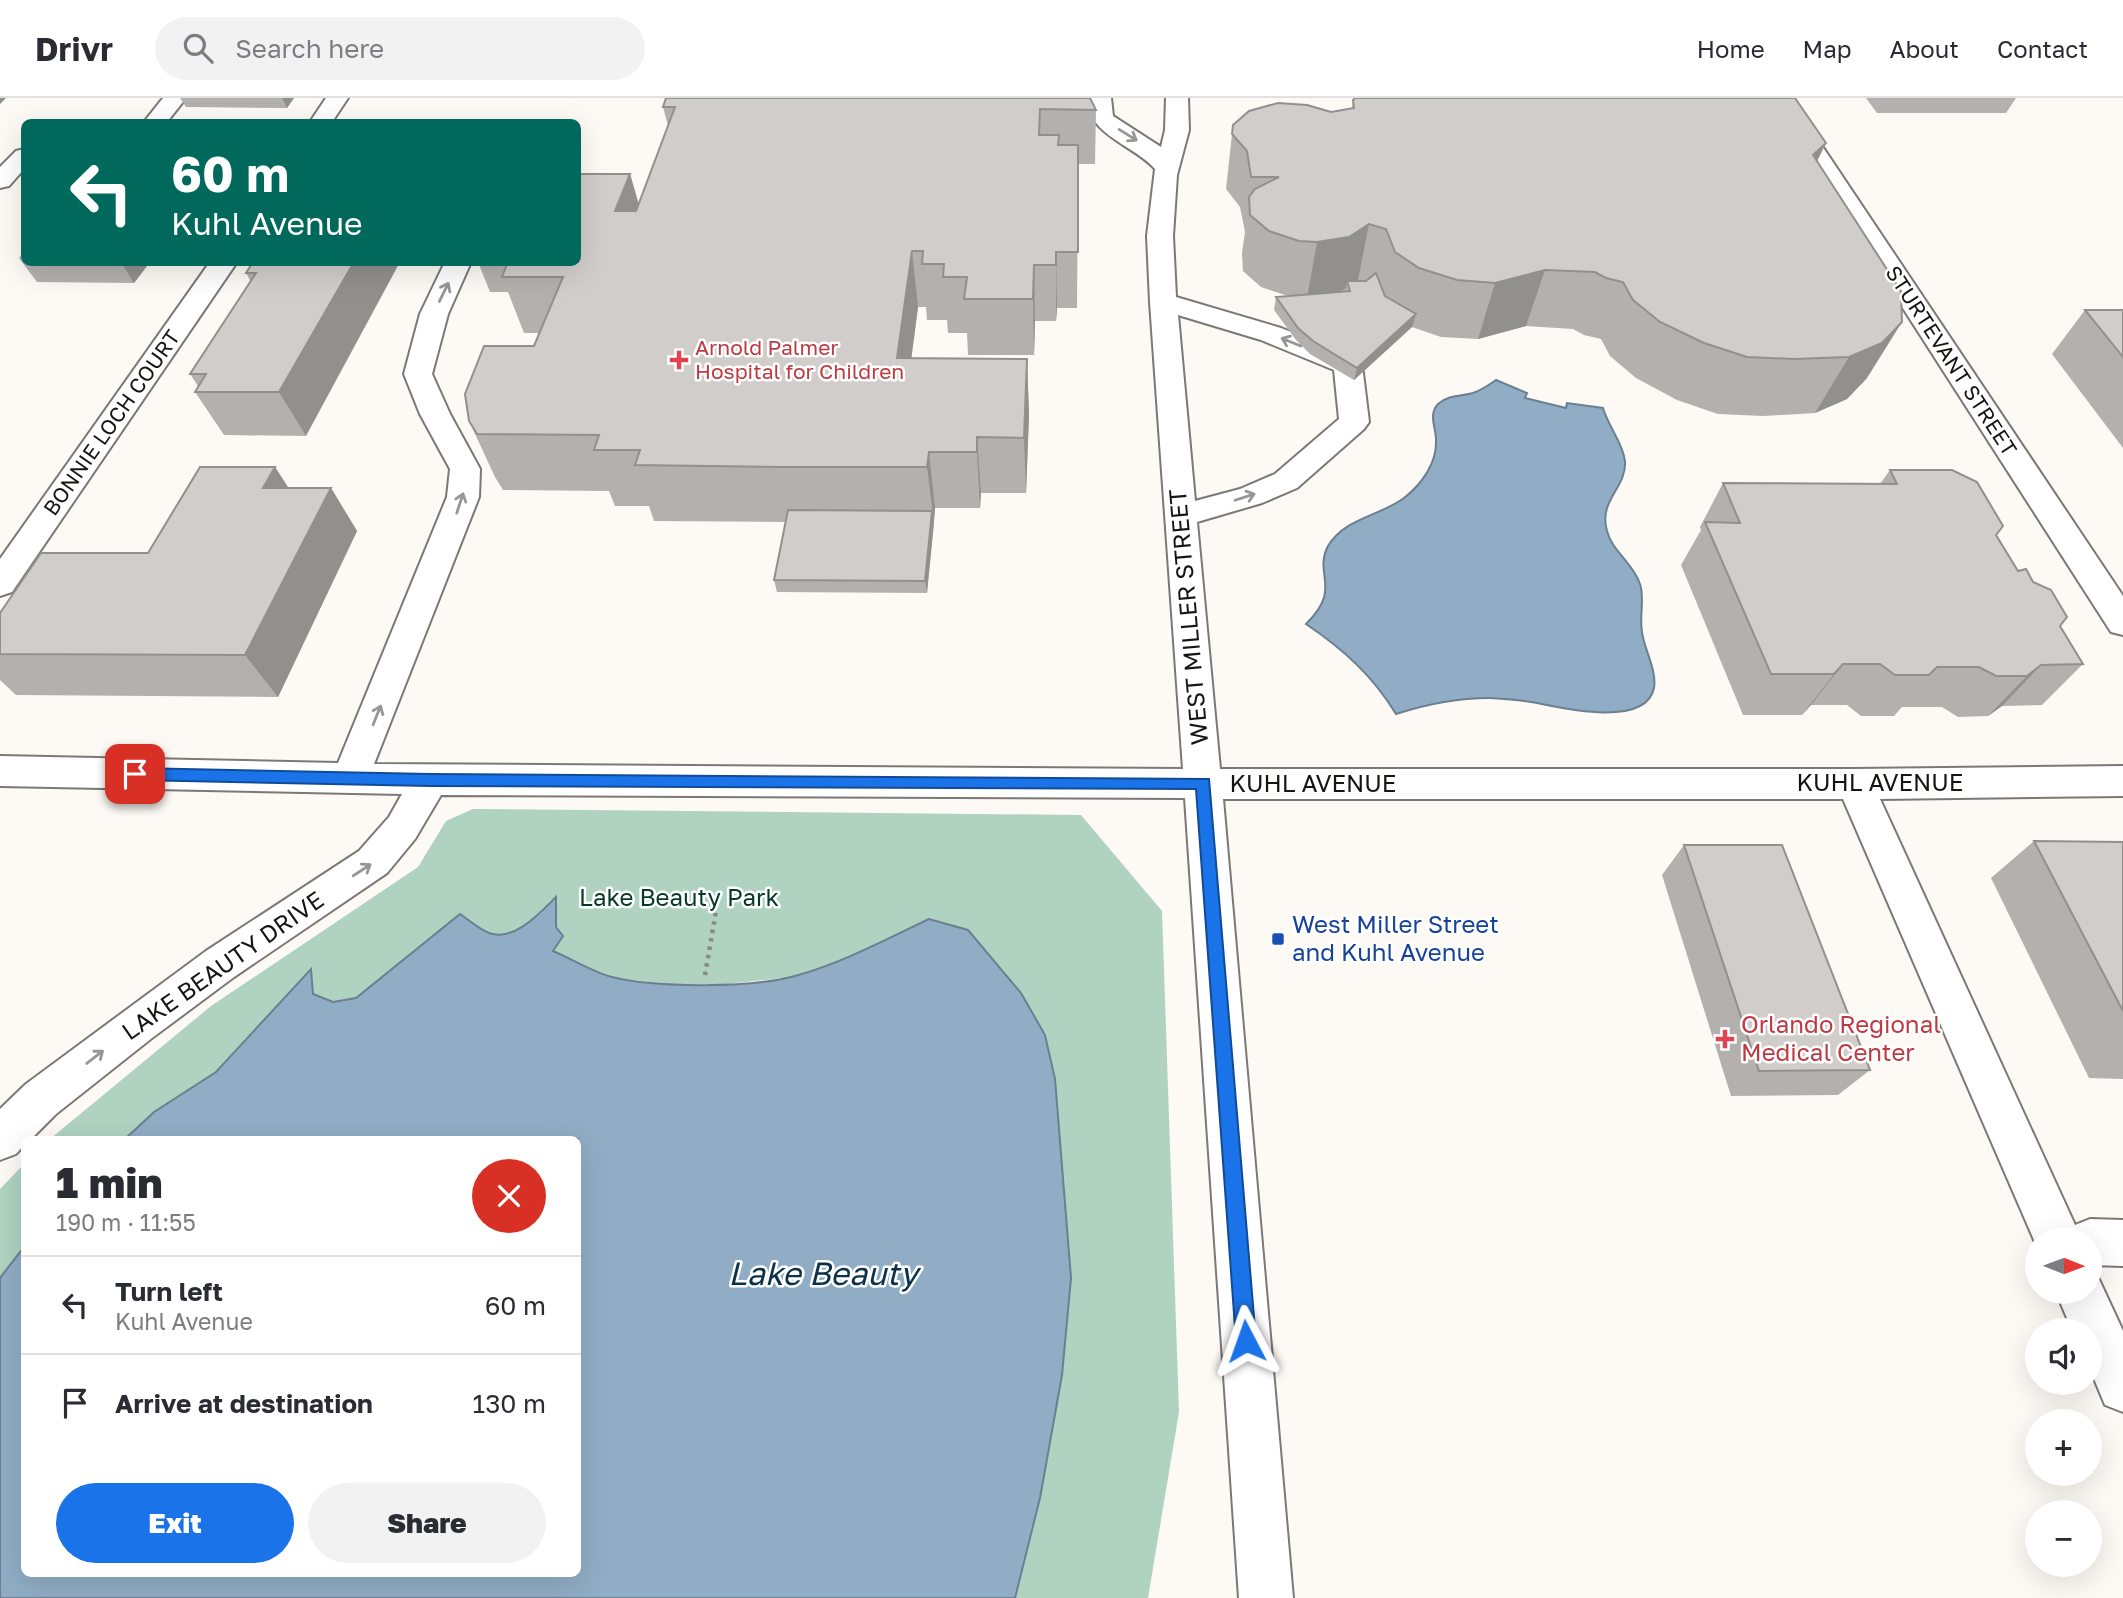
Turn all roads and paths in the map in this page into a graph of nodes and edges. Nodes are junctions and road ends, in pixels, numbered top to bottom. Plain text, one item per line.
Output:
1 (175, 98) edge
2 (337, 98) edge
3 (1100, 98) edge
4 (1177, 98) edge
5 (1779, 98) edge
6 (158, 119) edge
7 (323, 119) edge
8 (0, 147) edge
9 (21, 147) edge
10 (21, 159) edge
11 (1167, 168) junction
12 (0, 181) edge
13 (221, 266) edge
14 (456, 266) edge
15 (1163, 302) junction
16 (1180, 516) junction
17 (0, 584) edge
18 (2123, 623) edge
19 (0, 771) edge
20 (350, 778) junction
21 (430, 780) junction
22 (2123, 781) edge
23 (1203, 783) junction
24 (1855, 784) junction
25 (716, 911) dead end
26 (705, 975) dead end
27 (0, 1139) edge
28 (2052, 1227) edge
29 (2102, 1242) edge
30 (2123, 1243) edge
31 (2085, 1304) edge
32 (2123, 1387) edge
33 (1266, 1598) edge

1 - 6 street
2 - 7 street
3 -> 11 street
4 - 11 street, WEST MILLER STREET
5 - 18 street, STURTEVANT STREET
8 - 9 street
10 - 12 street
11 - 15 street, WEST MILLER STREET
13 - 17 street, BONNIE LOCH COURT
20 -> 14 street
15 - 16 street, WEST MILLER STREET
16 -> 15 street
16 - 23 street, WEST MILLER STREET
19 - 20 street, KUHL AVENUE
20 - 21 street, KUHL AVENUE
21 - 23 street, KUHL AVENUE
27 -> 21 street, LAKE BEAUTY DRIVE
22 - 24 street, KUHL AVENUE
23 - 24 street, KUHL AVENUE
23 - 33 street, WEST MILLER STREET
24 - 28 street
25 - 26 path
29 - 30 street
31 - 32 street

